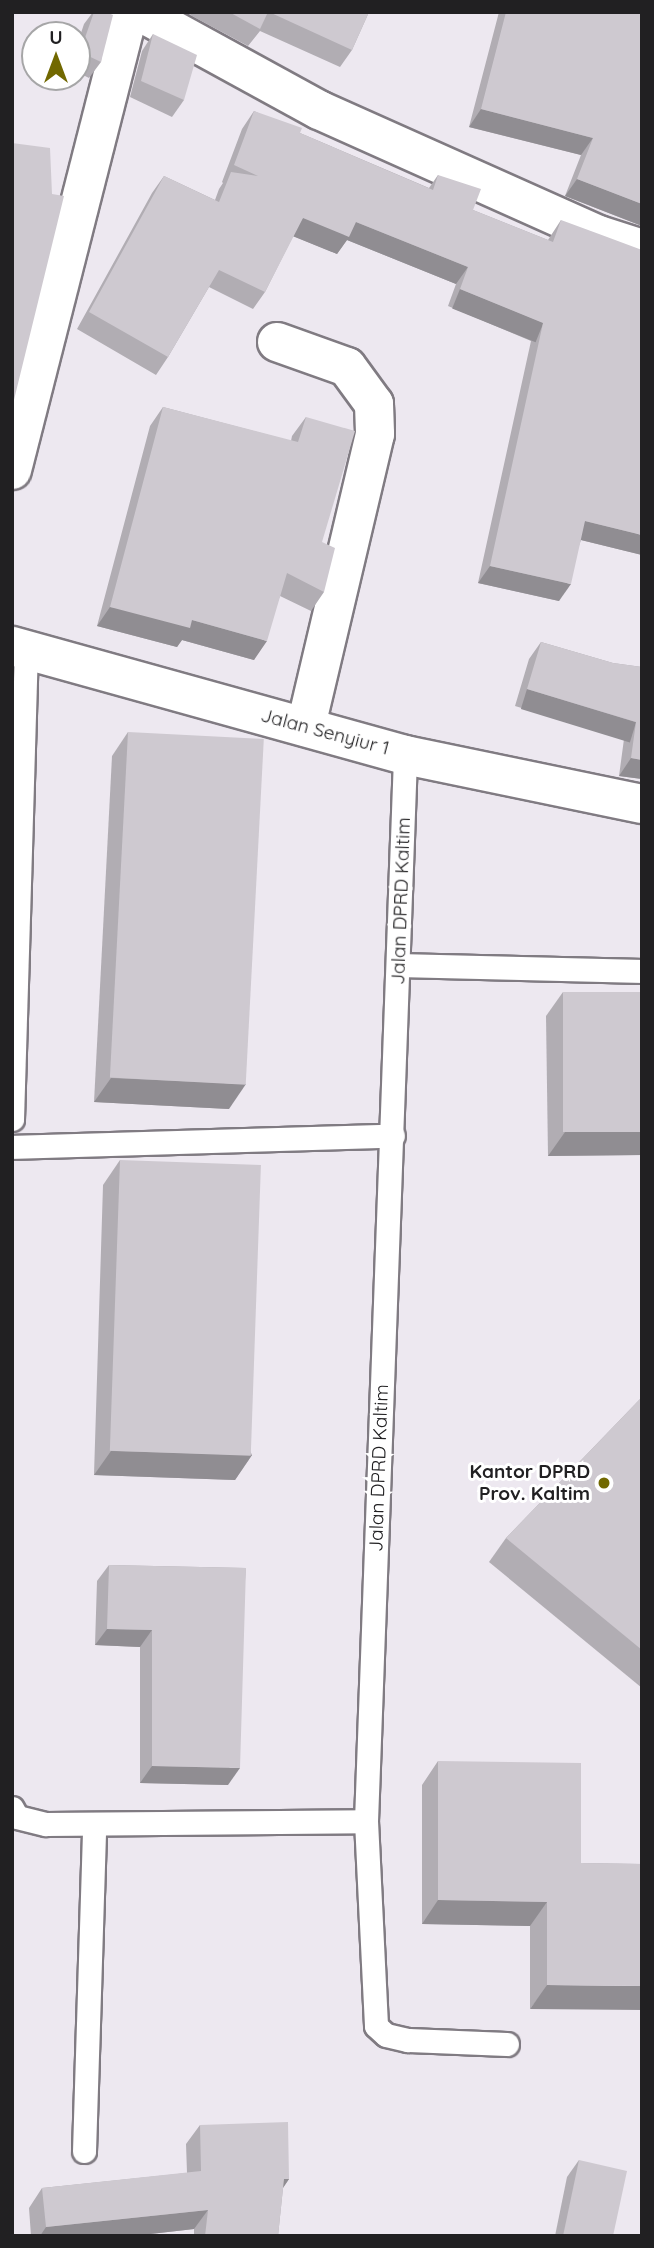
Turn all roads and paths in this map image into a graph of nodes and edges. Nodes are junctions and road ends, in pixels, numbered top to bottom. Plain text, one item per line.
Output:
1 (129, 12) edge
2 (140, 12) edge
3 (642, 249) edge
4 (278, 341) dead end
5 (12, 470) edge
6 (19, 648) edge
7 (306, 727) junction
8 (405, 755) junction
9 (642, 804) edge
10 (399, 965) junction
11 (642, 971) edge
12 (12, 1119) edge
13 (393, 1136) junction
14 (12, 1147) edge
15 (14, 1814) edge
16 (366, 1821) junction
17 (94, 1824) junction
18 (507, 2045) dead end
19 (84, 2151) dead end

1 - 5 street
2 - 3 street
4 - 7 street
6 - 7 street, Jalan Senyiur 1
6 - 12 lane
7 - 8 street, Jalan Senyiur 1
8 - 9 street, Jalan Senyiur 1
8 - 10 lane, Jalan DPRD Kaltim
10 - 11 lane
10 - 13 lane, Jalan DPRD Kaltim
13 - 14 lane
13 - 16 lane, Jalan DPRD Kaltim
15 - 17 lane
16 - 17 lane
16 - 18 lane, Jalan DPRD Kaltim
17 - 19 lane

